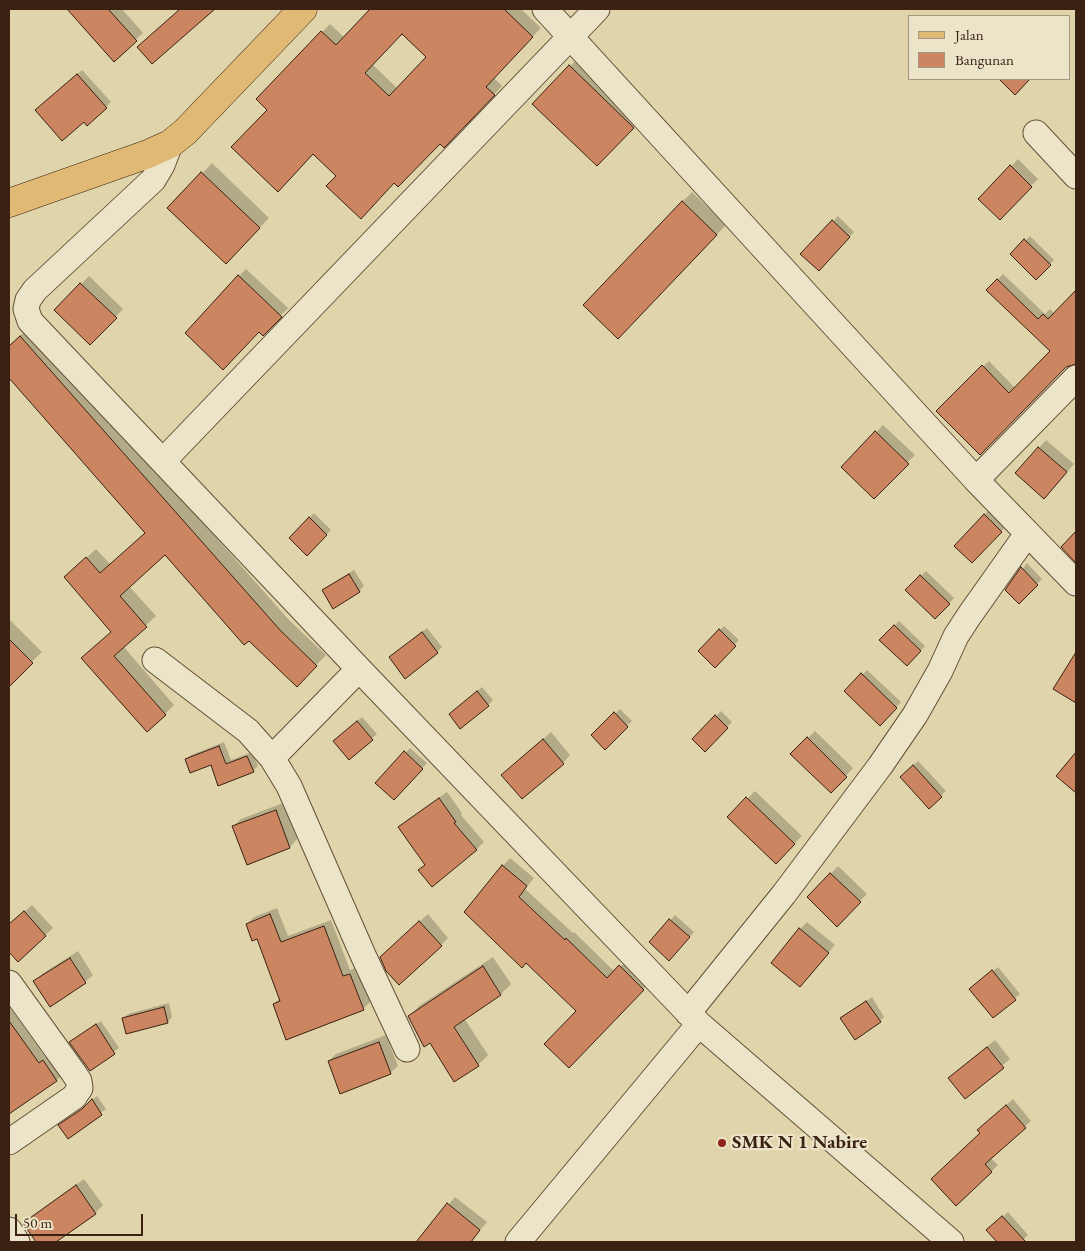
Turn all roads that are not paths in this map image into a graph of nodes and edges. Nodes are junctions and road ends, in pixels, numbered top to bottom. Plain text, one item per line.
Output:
1 (303, 9) edge
2 (545, 9) edge
3 (597, 9) edge
4 (570, 35) junction
5 (1036, 133) dead end
6 (170, 144) junction
7 (1076, 176) edge
8 (14, 201) edge
9 (1076, 378) edge
10 (163, 461) junction
11 (976, 480) junction
12 (1027, 534) junction
13 (1076, 583) edge
14 (155, 660) dead end
15 (359, 669) junction
16 (272, 758) junction
17 (9, 983) edge
18 (693, 1019) junction
19 (406, 1049) dead end
20 (9, 1142) edge
21 (9, 1230) edge
22 (18, 1242) edge
23 (518, 1242) edge
24 (951, 1242) edge

1 - 6 main road
2 - 4 street
3 - 4 street
4 - 10 street
4 - 11 street
5 - 7 street
6 - 8 main road
6 - 10 street
9 - 11 street
10 - 15 street
11 - 12 street
12 - 13 street
12 - 18 street
14 - 16 street
15 - 16 street
15 - 18 street
16 - 19 street
17 - 20 street
18 - 23 street
18 - 24 street
21 - 22 street

